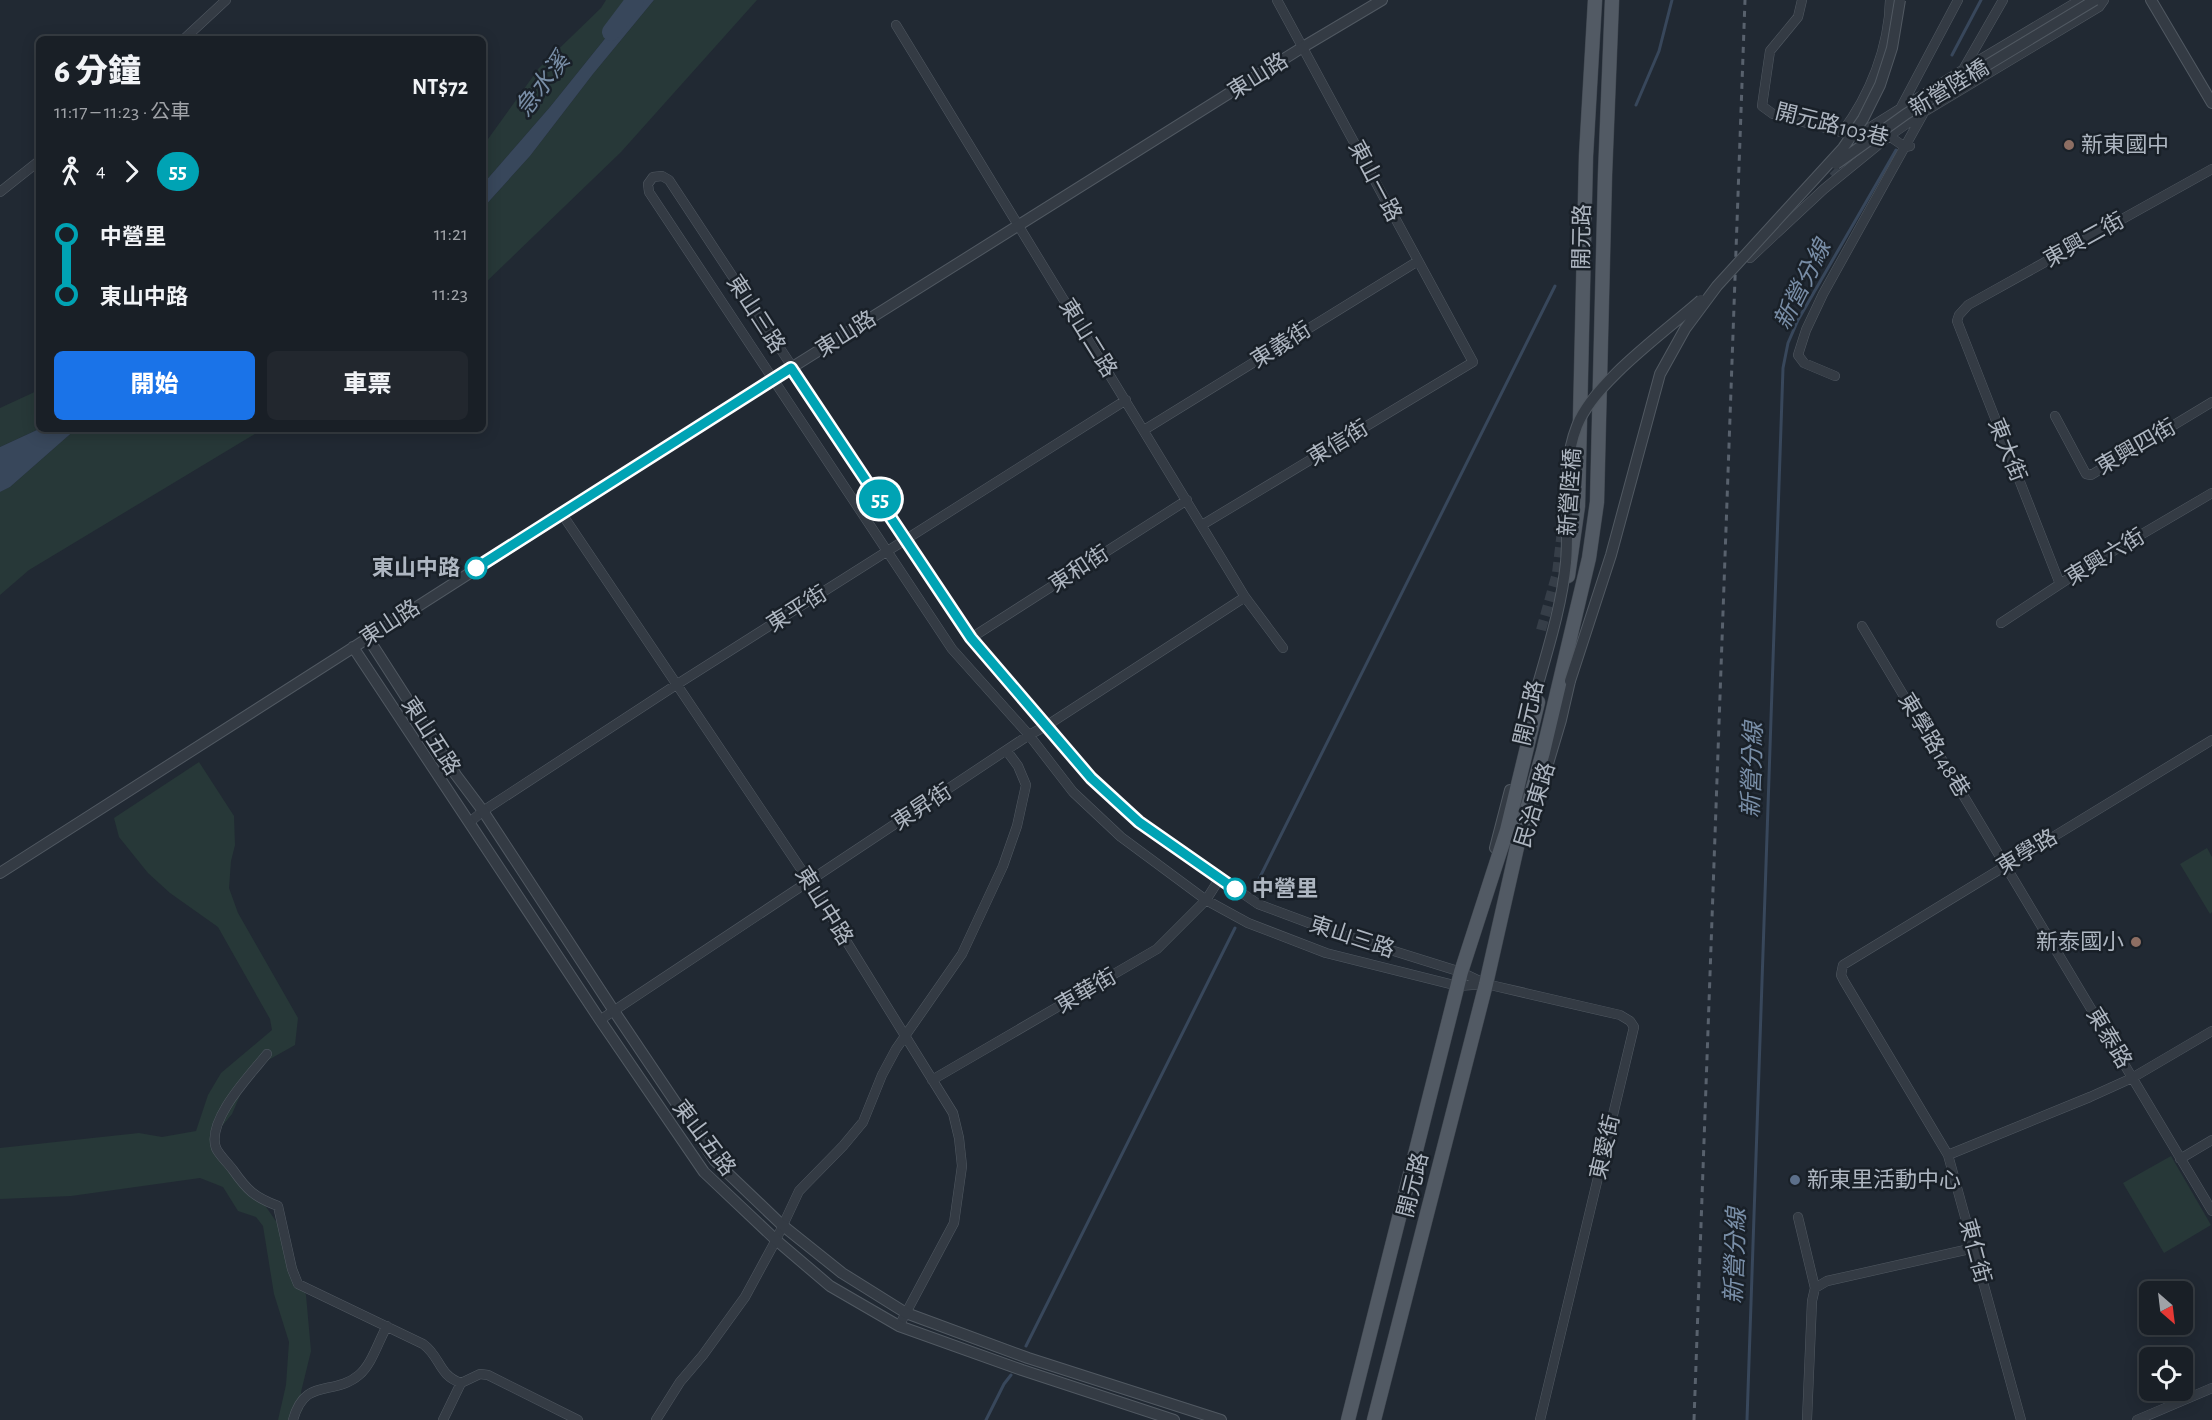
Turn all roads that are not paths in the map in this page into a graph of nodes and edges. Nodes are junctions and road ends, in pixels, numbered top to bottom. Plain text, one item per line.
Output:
1 (226, 0) edge
2 (1277, 0) edge
3 (1382, 0) edge
4 (1595, 0) edge
5 (1612, 0) edge
6 (1802, 0) edge
7 (1890, 0) edge
8 (1900, 0) edge
9 (1958, 0) edge
10 (2003, 0) edge
11 (2080, 0) edge
12 (2095, 0) edge
13 (2104, 0) edge
14 (2151, 0) edge
15 (896, 25) dead end
16 (187, 36) edge
17 (1303, 47) junction
18 (1964, 69) junction
19 (2212, 103) edge
20 (1899, 110) junction
21 (1924, 112) junction
22 (1842, 132) junction
23 (1856, 136) junction
24 (1889, 136) junction
25 (1908, 146) junction
26 (36, 163) edge
27 (2212, 169) edge
28 (1810, 185) junction
29 (0, 192) edge
30 (1018, 225) junction
31 (1750, 258) dead end
32 (1418, 261) junction
33 (1717, 286) junction
34 (1959, 315) joint
35 (1473, 362) joint
36 (791, 368) junction
37 (1835, 376) dead end
38 (772, 380) junction
39 (1126, 400) junction
40 (2212, 402) edge
41 (2055, 416) dead end
42 (1144, 430) junction
43 (2212, 493) edge
44 (1187, 500) junction
45 (1622, 505) dead end
46 (562, 514) junction
47 (1202, 525) junction
48 (1624, 529) dead end
49 (907, 540) junction
50 (888, 552) junction
51 (2060, 584) junction
52 (1245, 597) junction
53 (2001, 623) dead end
54 (1862, 626) dead end
55 (368, 638) junction
56 (971, 638) junction
57 (353, 647) junction
58 (1283, 648) dead end
59 (1570, 681) joint
60 (676, 685) junction
61 (1529, 717) joint
62 (1046, 726) junction
63 (1029, 735) junction
64 (2212, 740) edge
65 (1007, 751) junction
66 (483, 811) junction
67 (470, 822) junction
68 (2004, 866) junction
69 (0, 873) edge
70 (1220, 878) junction
71 (809, 881) junction
72 (1206, 900) junction
73 (1475, 924) junction
74 (1499, 927) junction
75 (1843, 965) joint
76 (1461, 972) junction
77 (1486, 984) junction
78 (1458, 986) junction
79 (614, 1011) junction
80 (600, 1020) junction
81 (2212, 1031) edge
82 (905, 1037) junction
83 (267, 1054) dead end
84 (2132, 1078) junction
85 (932, 1080) junction
86 (2212, 1140) edge
87 (1948, 1155) junction
88 (2180, 1159) junction
89 (2212, 1211) edge
90 (1798, 1217) dead end
91 (782, 1225) junction
92 (776, 1240) junction
93 (1974, 1248) junction
94 (1815, 1288) junction
95 (906, 1313) junction
96 (387, 1326) junction
97 (899, 1326) junction
98 (461, 1383) junction
99 (2212, 1388) edge
100 (293, 1420) edge
101 (443, 1420) edge
102 (578, 1420) edge
103 (656, 1420) edge
104 (1174, 1420) edge
105 (1221, 1420) edge
106 (1348, 1420) edge
107 (1374, 1420) edge
108 (1540, 1420) edge
109 (1807, 1420) edge
110 (2021, 1420) edge
111 (2137, 1420) edge

1 - 16 street
2 - 17 street, 東山一路
3 - 17 street, 東山路
4 - 73 main road, 開元路
5 - 74 main road, 開元路
6 - 22 street, 開元路103巷
7 - 22 street
8 - 28 street, 新營陸橋, bridge
9 - 20 street
10 - 18 street
11 - 18 street
12 - 28 street, 新營陸橋, bridge
13 - 21 street
14 - 19 street
15 - 30 street, 東山二路
17 - 30 street, 東山路
17 - 32 street, 東山一路
18 - 20 street
20 - 23 street
21 - 24 street
21 - 25 street
22 - 23 street, 開元路103巷
23 - 24 street, 開元路103巷
24 - 25 street, 開元路103巷
24 - 31 street
25 - 37 street
26 - 29 street
27 - 34 street, 東興二街
28 - 33 street, 新營陸橋, bridge
30 - 36 street, 東山路
30 - 39 street, 東山二路
32 - 35 street, 東山一路
32 - 42 street, 東義街
33 - 59 street, 新營陸橋, bridge
33 - 61 street, 新營陸橋, bridge
34 - 51 street, 東大街
35 - 47 street, 東信街
36 - 38 street, 東山路
36 - 38 street, 東山三路
36 - 49 street, 東山三路
38 - 46 street, 東山路
38 - 50 street, 東山三路
39 - 42 street, 東山二路
39 - 49 street, 東平街
40 - 41 street, 東興四街
42 - 44 street, 東山二路
43 - 51 street, 東興六街
44 - 47 street, 東山二路
44 - 56 street, 東和街
45 - 48 street
46 - 55 street, 東山路
46 - 60 street, 東山中路
47 - 52 street, 東山二路
49 - 50 street, 東平街
49 - 56 street, 東山三路
50 - 60 street, 東平街
50 - 63 street, 東山三路
51 - 53 street, 東興六街
52 - 58 street, 東山二路
52 - 62 street, 東昇街
54 - 68 street, 東學路148巷
55 - 57 street, 東山路
55 - 66 street, 東山五路
56 - 62 street, 東山三路
57 - 67 street, 東山五路
57 - 69 street, 東山路
59 - 74 street, 民治東路
60 - 66 street, 東平街
60 - 71 street, 東山中路
61 - 73 street, 開元路
62 - 63 street, 東昇街
62 - 70 street, 東山三路
63 - 65 street, 東昇街
63 - 72 street, 東山三路
64 - 68 street, 東學路
65 - 71 street, 東昇街
65 - 82 street
66 - 67 street, 東平街
66 - 79 street, 東山五路
67 - 80 street, 東山五路
68 - 75 street, 東學路
68 - 84 street, 東泰路
70 - 72 street, 東華街
70 - 76 street, 東山三路
71 - 79 street, 東昇街
71 - 82 street, 東山中路
72 - 78 street, 東山三路
72 - 85 street, 東華街
73 - 76 main road, 開元路
74 - 77 main road, 開元路
75 - 87 street, 東仁街
76 - 77 street, 東山三路
76 - 78 main road, 開元路
77 - 78 street, 東山三路
77 - 107 main road, 開元路
77 - 108 street, 東愛街
78 - 106 main road, 開元路
79 - 80 street, 東昇街
79 - 91 street, 東山五路
80 - 92 street, 東山五路
81 - 84 street
82 - 85 street, 東山中路
82 - 91 street
83 - 96 street
84 - 87 street
84 - 88 street, 東泰路
85 - 95 street, 東山中路
86 - 88 street
87 - 93 street, 東仁街
88 - 89 street, 東泰路
90 - 94 street
91 - 92 street
91 - 95 street, 東山五路
92 - 97 street, 東山五路
92 - 103 street
93 - 94 street
93 - 110 street, 東仁街
94 - 109 street
95 - 97 street, 東山中路
95 - 105 street, 東山五路
96 - 98 street
96 - 100 street
97 - 104 street, 東山五路
98 - 101 street
98 - 102 street
99 - 111 street

